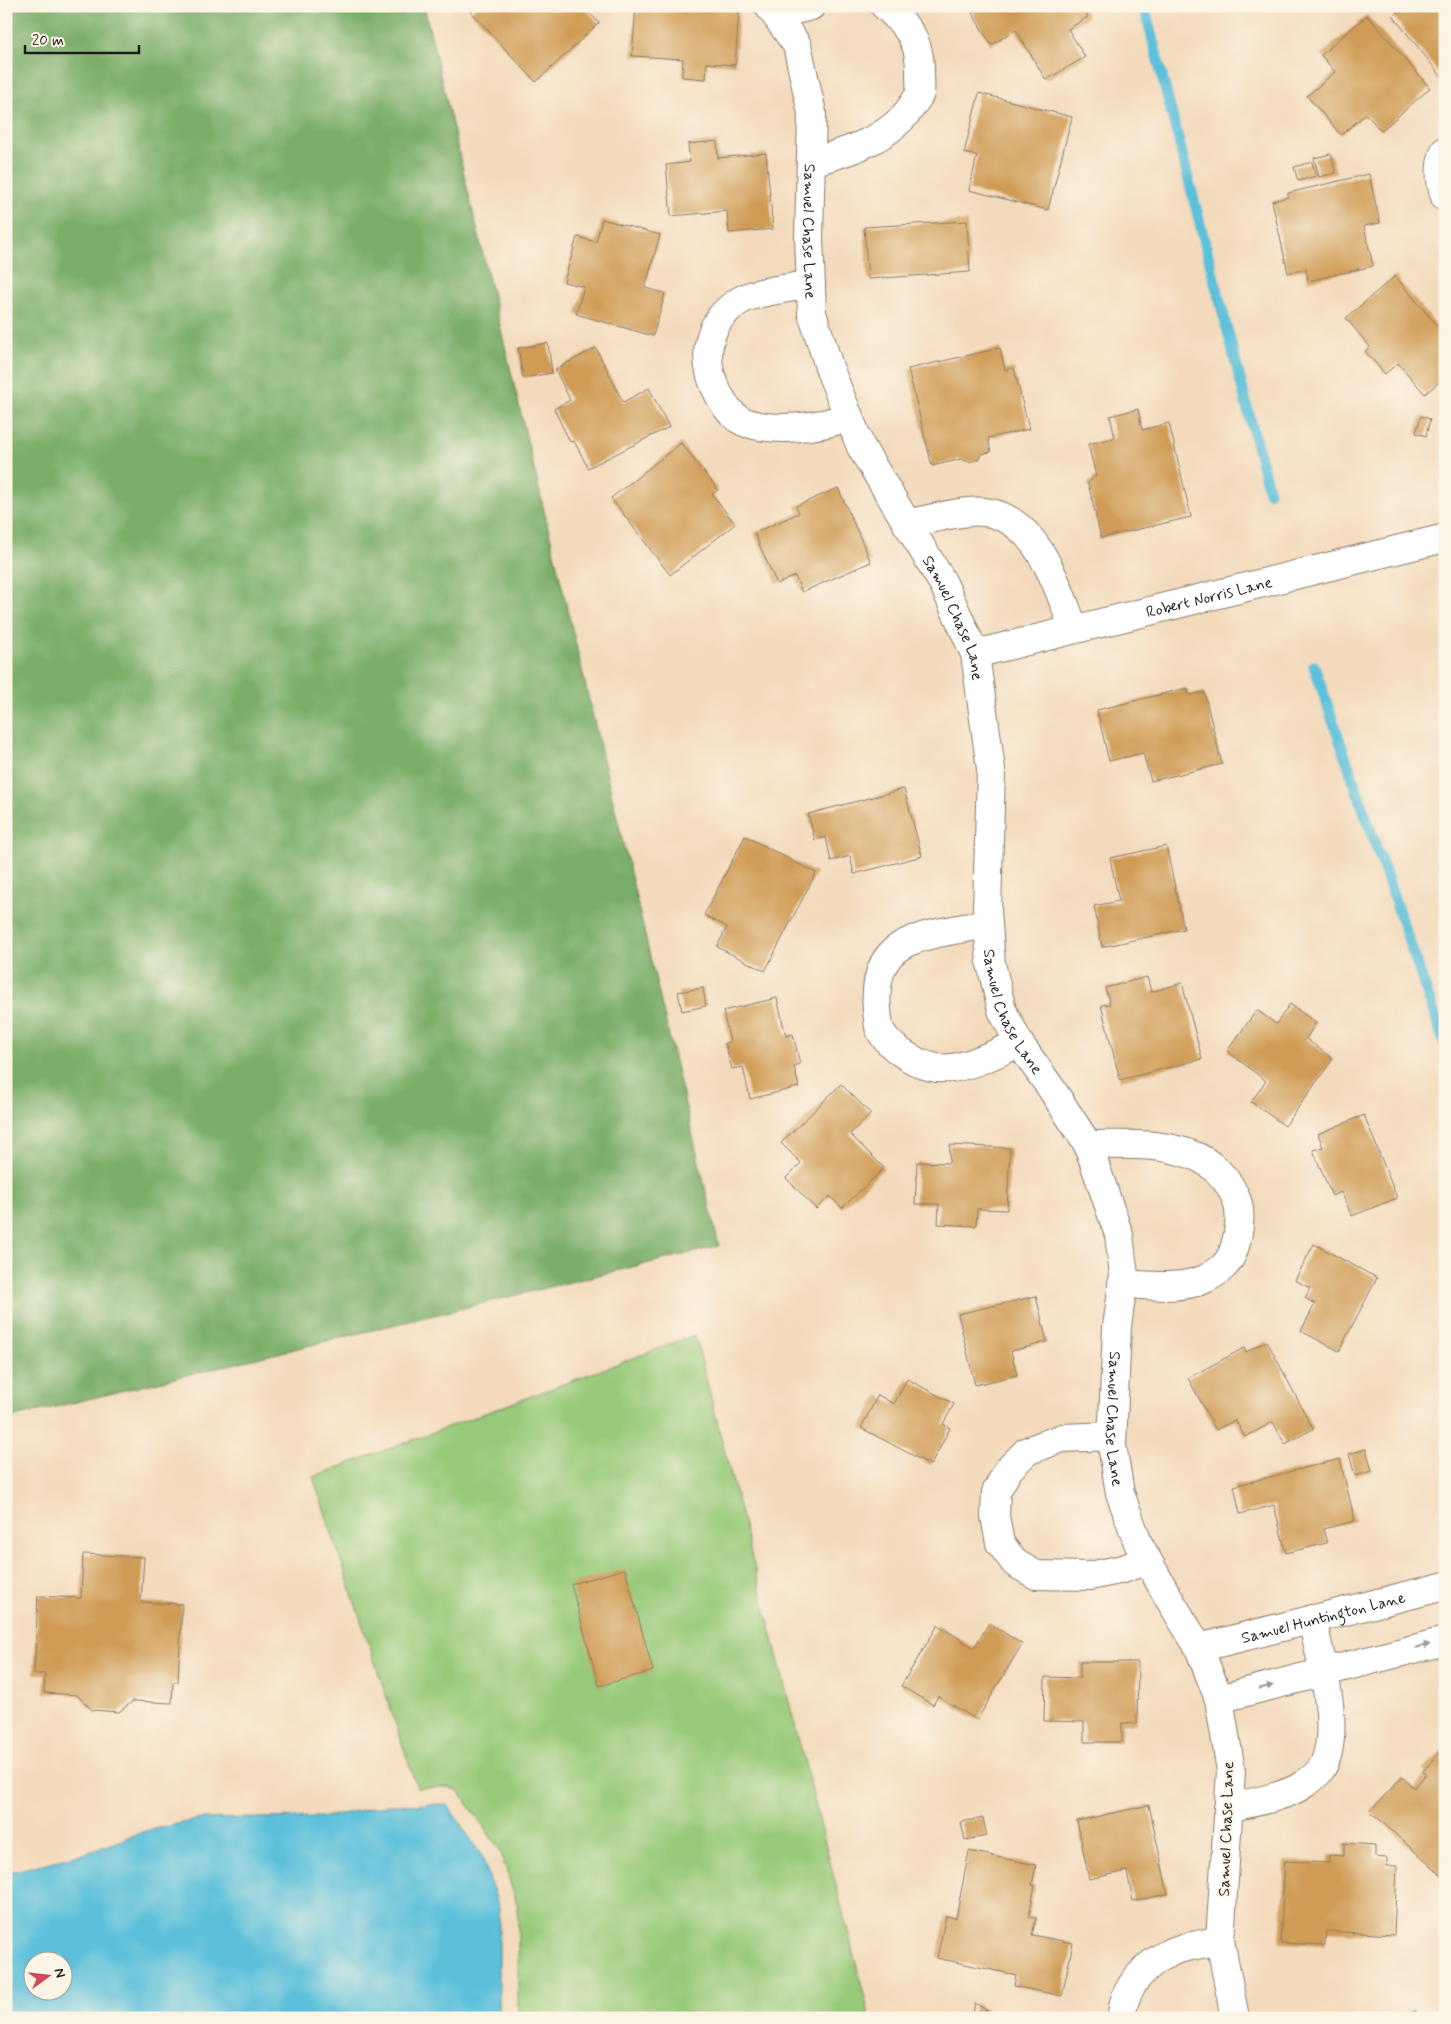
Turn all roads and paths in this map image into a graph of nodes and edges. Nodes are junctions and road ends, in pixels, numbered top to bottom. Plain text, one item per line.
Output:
1 (811, 6) edge
2 (885, 6) edge
3 (772, 11) edge
4 (1445, 151) edge
5 (811, 162) junction
6 (1445, 197) edge
7 (811, 284) junction
8 (849, 417) junction
9 (907, 524) junction
10 (1445, 538) edge
11 (1074, 629) junction
12 (975, 654) junction
13 (988, 924) junction
14 (1019, 1044) junction
15 (1088, 1145) junction
16 (1122, 1284) junction
17 (1112, 1436) junction
18 (1147, 1560) junction
19 (1445, 1586) edge
20 (1312, 1619) junction
21 (1445, 1641) edge
22 (1199, 1648) junction
23 (1323, 1672) junction
24 (1219, 1699) junction
25 (1228, 1808) junction
26 (1220, 1940) junction
27 (1122, 2018) edge
28 (1235, 2018) edge

1 - 3 street
2 - 5 street
3 - 5 street, Samuel Chase Lane
4 - 6 street
5 - 7 street, Samuel Chase Lane
7 - 8 street, Samuel Chase Lane
7 - 8 street
8 - 9 street, Samuel Chase Lane
9 - 11 street
9 - 12 street, Samuel Chase Lane
10 - 11 street, Robert Norris Lane
11 - 12 street, Robert Norris Lane
12 - 13 street, Samuel Chase Lane
13 - 14 street, Samuel Chase Lane
13 - 14 street
14 - 15 street, Samuel Chase Lane
15 - 16 street, Samuel Chase Lane
15 - 16 street
16 - 17 street, Samuel Chase Lane
17 - 18 street, Samuel Chase Lane
17 - 18 street
18 - 22 street, Samuel Chase Lane
19 - 20 street, Samuel Huntington Lane
20 - 22 street, Samuel Huntington Lane
20 - 23 street
23 -> 21 street
22 - 24 street, Samuel Chase Lane
24 -> 23 street
23 - 25 street
24 - 25 street, Samuel Chase Lane
25 - 26 street, Samuel Chase Lane
26 - 27 street
26 - 28 street, Samuel Chase Lane

